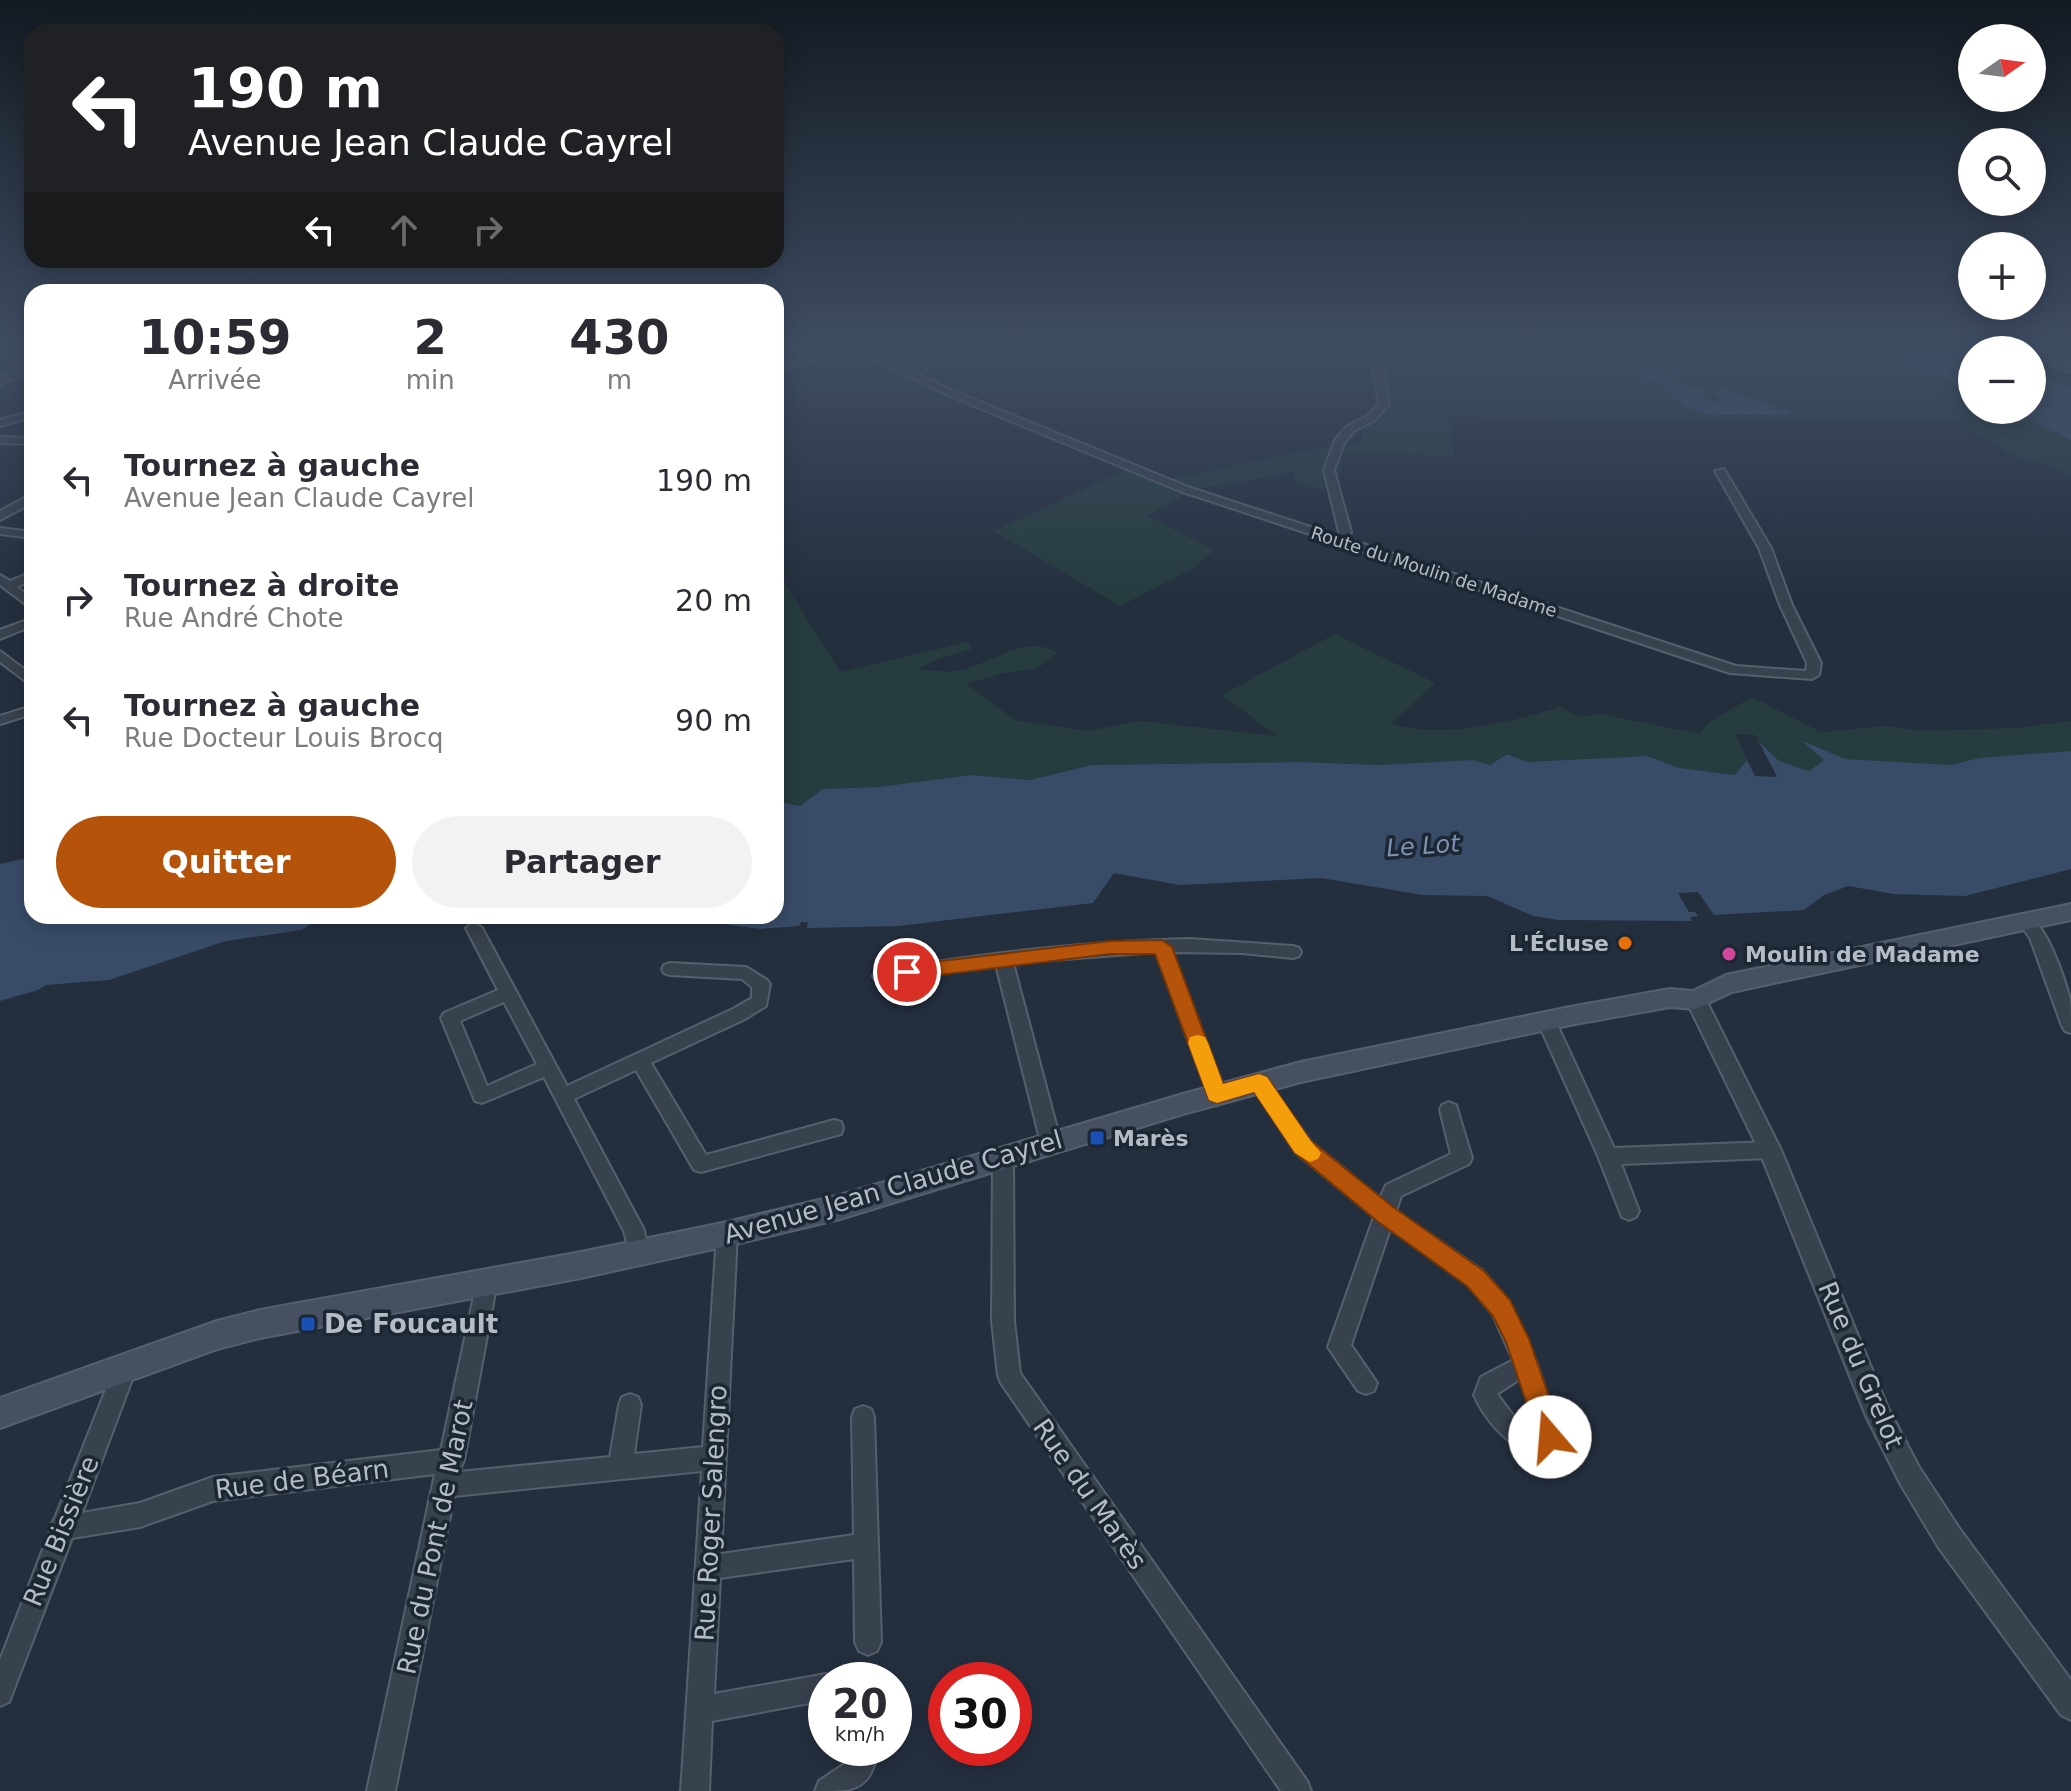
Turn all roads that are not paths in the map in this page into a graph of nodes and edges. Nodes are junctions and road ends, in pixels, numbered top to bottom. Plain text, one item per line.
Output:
1 (1047, 433) edge
2 (1347, 433) edge
3 (0, 440) edge
4 (19, 441) junction
5 (24, 441) edge
6 (0, 454) edge
7 (1720, 471) dead end
8 (24, 502) edge
9 (2, 514) edge
10 (0, 531) edge
11 (24, 534) edge
12 (1341, 542) junction
13 (24, 578) edge
14 (4, 582) edge
15 (24, 598) edge
16 (24, 625) edge
17 (0, 635) edge
18 (0, 655) edge
19 (24, 675) edge
20 (24, 712) edge
21 (0, 720) edge
22 (2071, 912) edge
23 (2026, 921) junction
24 (474, 928) dead end
25 (1162, 947) junction
26 (1293, 952) dead end
27 (1003, 959) junction
28 (670, 969) dead end
29 (882, 976) dead end
30 (509, 993) junction
31 (1696, 1000) junction
32 (1546, 1020) junction
33 (2071, 1026) edge
34 (640, 1060) junction
35 (548, 1067) junction
36 (1259, 1083) junction
37 (1217, 1094) junction
38 (563, 1096) junction
39 (1449, 1110) dead end
40 (834, 1128) dead end
41 (1051, 1143) junction
42 (1770, 1150) junction
43 (1608, 1156) junction
44 (1003, 1158) junction
45 (1629, 1211) dead end
46 (1385, 1214) junction
47 (727, 1234) junction
48 (638, 1252) junction
49 (487, 1282) junction
50 (1526, 1364) dead end
51 (122, 1369) junction
52 (1366, 1383) dead end
53 (630, 1405) dead end
54 (0, 1413) edge
55 (863, 1417) dead end
56 (713, 1458) junction
57 (452, 1460) junction
58 (620, 1468) junction
59 (447, 1485) junction
60 (61, 1528) junction
61 (866, 1545) junction
62 (707, 1568) junction
63 (868, 1642) dead end
64 (808, 1690) edge
65 (0, 1693) edge
66 (2071, 1705) edge
67 (700, 1710) junction
68 (862, 1766) edge
69 (381, 1791) edge
70 (695, 1791) edge
71 (829, 1791) edge
72 (1297, 1791) edge

1 - 12 street, Route du Moulin de Madame
2 - 12 street
3 - 4 street
4 - 5 street
4 - 6 street
7 - 12 street, Route du Moulin de Madame
8 - 9 street
10 - 11 street
13 - 14 street
14 - 15 street
16 - 17 street
18 - 19 street
20 - 21 street
22 - 23 main road
23 - 31 main road
23 - 33 street
24 - 30 street
25 - 26 street
25 - 27 street
25 - 37 street
27 - 29 street
27 - 41 street
28 - 34 street
30 - 35 street
30 - 35 street
31 - 32 main road, Avenue Jean Claude Cayrel
31 - 42 street, Rue du Grelot
32 - 36 main road, Avenue Jean Claude Cayrel
32 - 43 street
34 - 38 street
34 - 40 street
35 - 38 street
36 - 37 main road, Avenue Jean Claude Cayrel
36 - 46 street
37 - 41 main road, Avenue Jean Claude Cayrel
38 - 48 street
39 - 46 street
41 - 44 main road, Avenue Jean Claude Cayrel
42 - 43 street
42 - 66 street, Rue du Grelot
43 - 45 street
44 - 47 main road, Avenue Jean Claude Cayrel
44 - 72 street, Rue du Marès
46 - 50 street
46 - 52 street
47 - 48 main road, Avenue Jean Claude Cayrel
47 - 56 street, Rue Roger Salengro
48 - 49 main road, Avenue Jean Claude Cayrel
49 - 51 main road, Avenue Jean Claude Cayrel
49 - 57 street, Rue du Pont de Marot
51 - 54 main road, Avenue Jean Claude Cayrel
51 - 60 street, Rue Bissière
53 - 58 street
55 - 61 street
56 - 58 street
56 - 62 street, Rue Roger Salengro
57 - 59 street, Rue du Pont de Marot
57 - 60 street, Rue de Béarn
58 - 59 street
59 - 69 street, Rue du Pont de Marot
60 - 65 street, Rue Bissière
61 - 62 street
61 - 63 street
62 - 67 street, Rue Roger Salengro
64 - 67 street
67 - 70 street, Rue Roger Salengro
68 - 71 street

